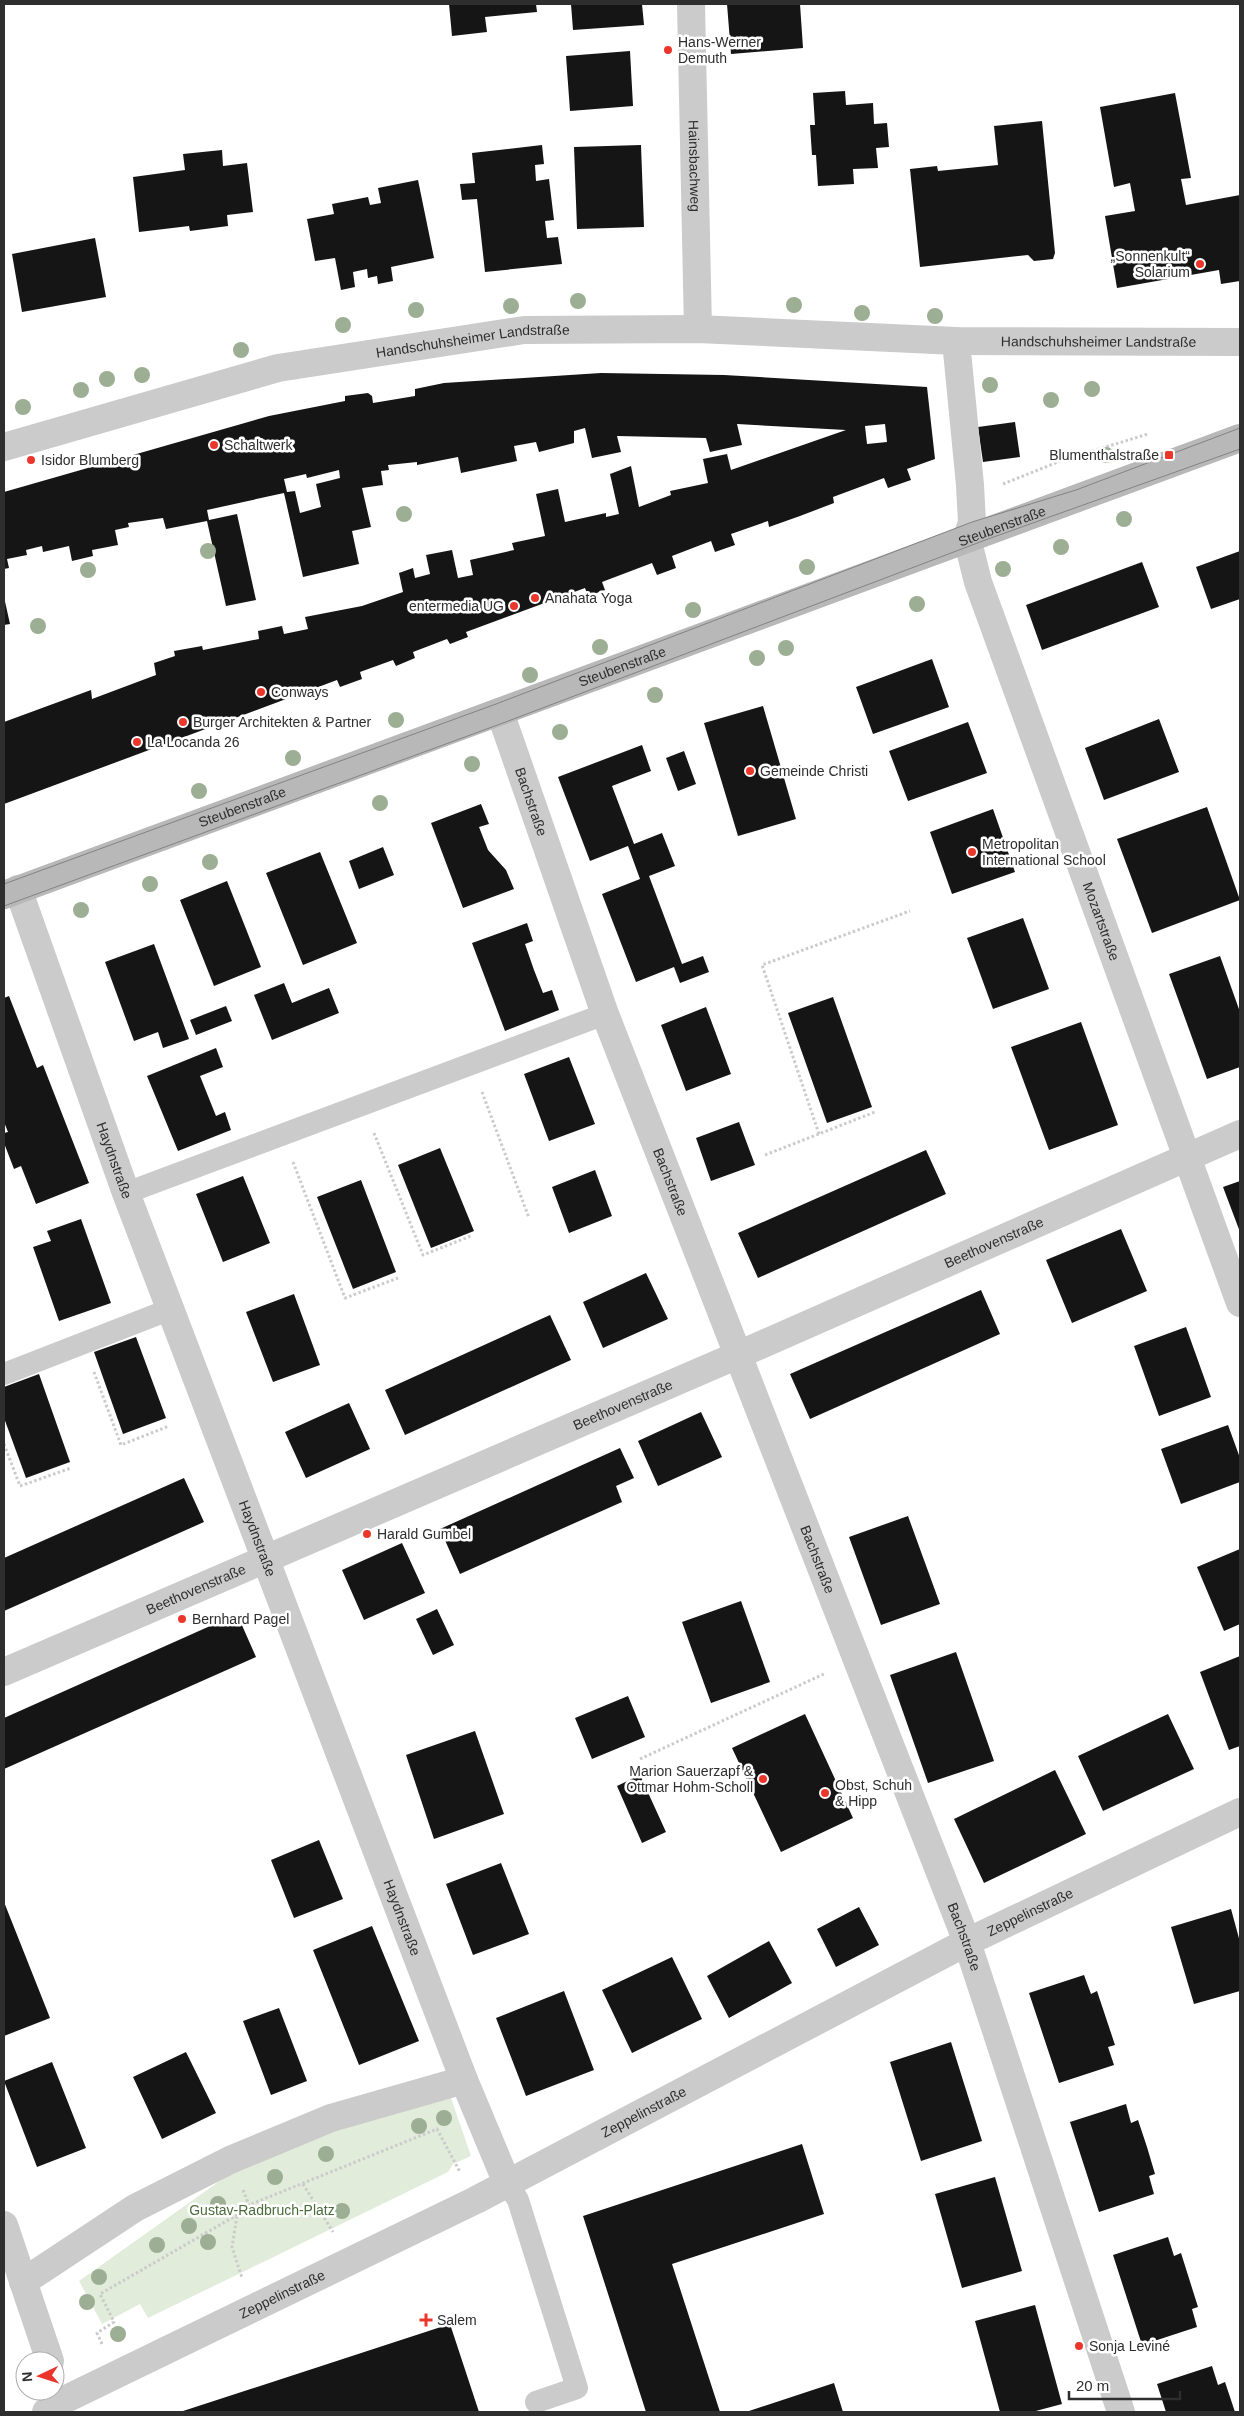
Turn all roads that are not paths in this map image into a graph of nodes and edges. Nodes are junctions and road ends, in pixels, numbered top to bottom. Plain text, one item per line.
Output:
1 (691, 4) edge
2 (698, 329) junction
3 (956, 341) junction
4 (1240, 342) edge
5 (1240, 438) edge
6 (4, 446) edge
7 (967, 538) junction
8 (500, 712) junction
9 (11, 892) edge
10 (605, 1014) junction
11 (1240, 1134) edge
12 (1187, 1157) junction
13 (126, 1193) junction
14 (1240, 1303) edge
15 (171, 1309) junction
16 (738, 1355) junction
17 (4, 1374) edge
18 (266, 1558) junction
19 (4, 1672) edge
20 (1240, 1812) edge
21 (967, 1942) junction
22 (464, 2080) junction
23 (507, 2183) junction
24 (4, 2225) edge
25 (23, 2282) junction
26 (47, 2351) edge
27 (536, 2402) dead end
28 (59, 2408) edge
29 (1121, 2412) edge

1 - 2 street, Hainsbachweg
2 - 3 street, Handschuhsheimer Landstraße
2 - 6 street, Handschuhsheimer Landstraße
3 - 4 street, Handschuhsheimer Landstraße
3 - 7 street
5 - 7 main road, Steubenstraße
7 - 8 main road, Steubenstraße
7 - 12 street, Mozartstraße
8 - 9 main road, Steubenstraße
8 - 10 street, Bachstraße
9 - 13 street, Haydnstraße
10 - 13 lane
10 - 16 street, Bachstraße
11 - 12 street, Beethovenstraße
12 - 14 street, Mozartstraße
12 - 16 street, Beethovenstraße
13 - 15 street, Haydnstraße
15 - 17 lane
15 - 18 street, Haydnstraße
16 - 18 street, Beethovenstraße
16 - 21 street, Bachstraße
18 - 19 street, Beethovenstraße
18 - 22 street, Haydnstraße
20 - 21 street, Zeppelinstraße
21 - 23 street, Zeppelinstraße
21 - 29 street, Bachstraße
22 - 23 street, Haydnstraße
22 - 25 street
23 - 27 lane
23 - 28 street, Zeppelinstraße
24 - 25 street
25 - 26 street

